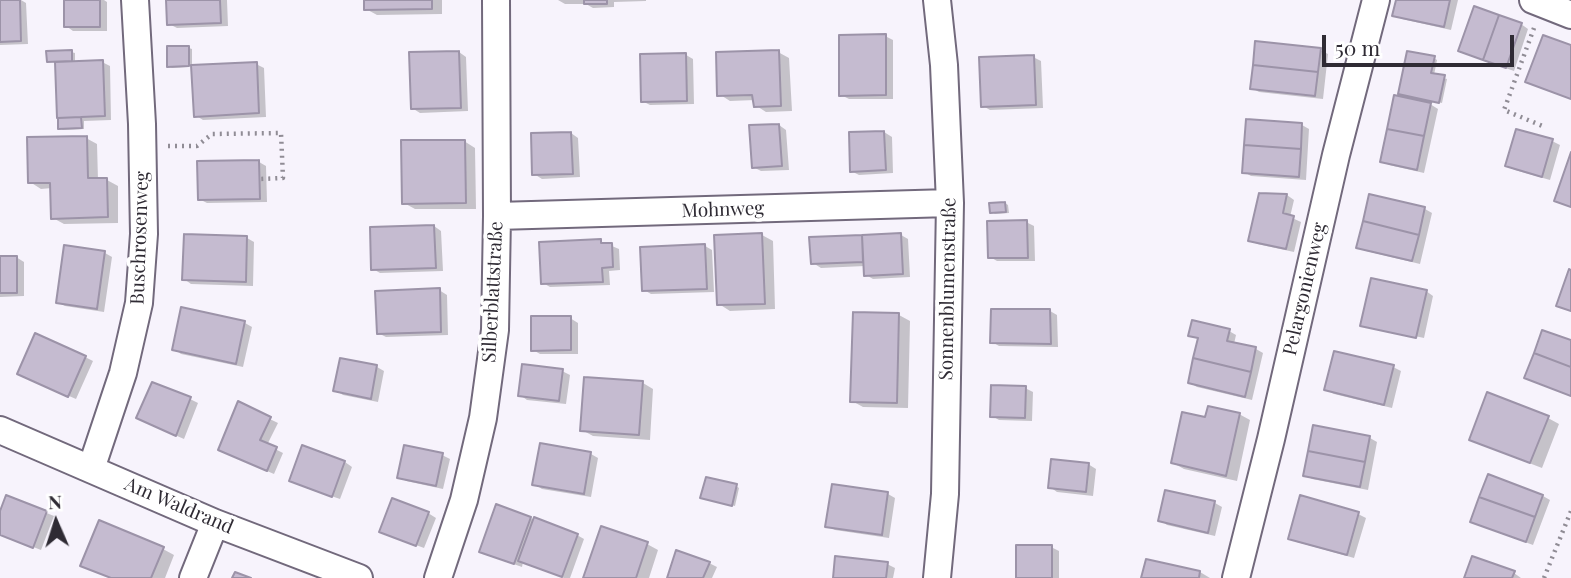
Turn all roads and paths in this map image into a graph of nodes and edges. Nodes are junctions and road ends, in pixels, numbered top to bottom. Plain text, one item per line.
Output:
1 (135, 0) edge
2 (496, 0) edge
3 (937, 0) edge
4 (1376, 0) edge
5 (1537, 2) edge
6 (1571, 15) edge
7 (1545, 127) dead end
8 (142, 146) junction
9 (260, 179) dead end
10 (950, 203) junction
11 (497, 216) junction
12 (0, 430) edge
13 (91, 469) junction
14 (1571, 511) edge
15 (215, 523) junction
16 (193, 578) edge
17 (359, 578) edge
18 (438, 578) edge
19 (937, 578) edge
20 (1236, 578) edge
21 (1544, 578) edge

1 - 8 street, Buschrosenweg
2 - 11 street, Silberblattstraße
3 - 10 street, Sonnenblumenstraße
4 - 20 street, Pelargonienweg
5 - 6 street
5 - 7 path
8 - 9 path
8 - 13 street, Buschrosenweg
10 - 11 street, Mohnweg
10 - 19 street, Sonnenblumenstraße
11 - 18 street, Silberblattstraße
12 - 13 street, Am Waldrand
13 - 15 street, Am Waldrand
14 - 21 path
15 - 16 street
15 - 17 street, Am Waldrand

